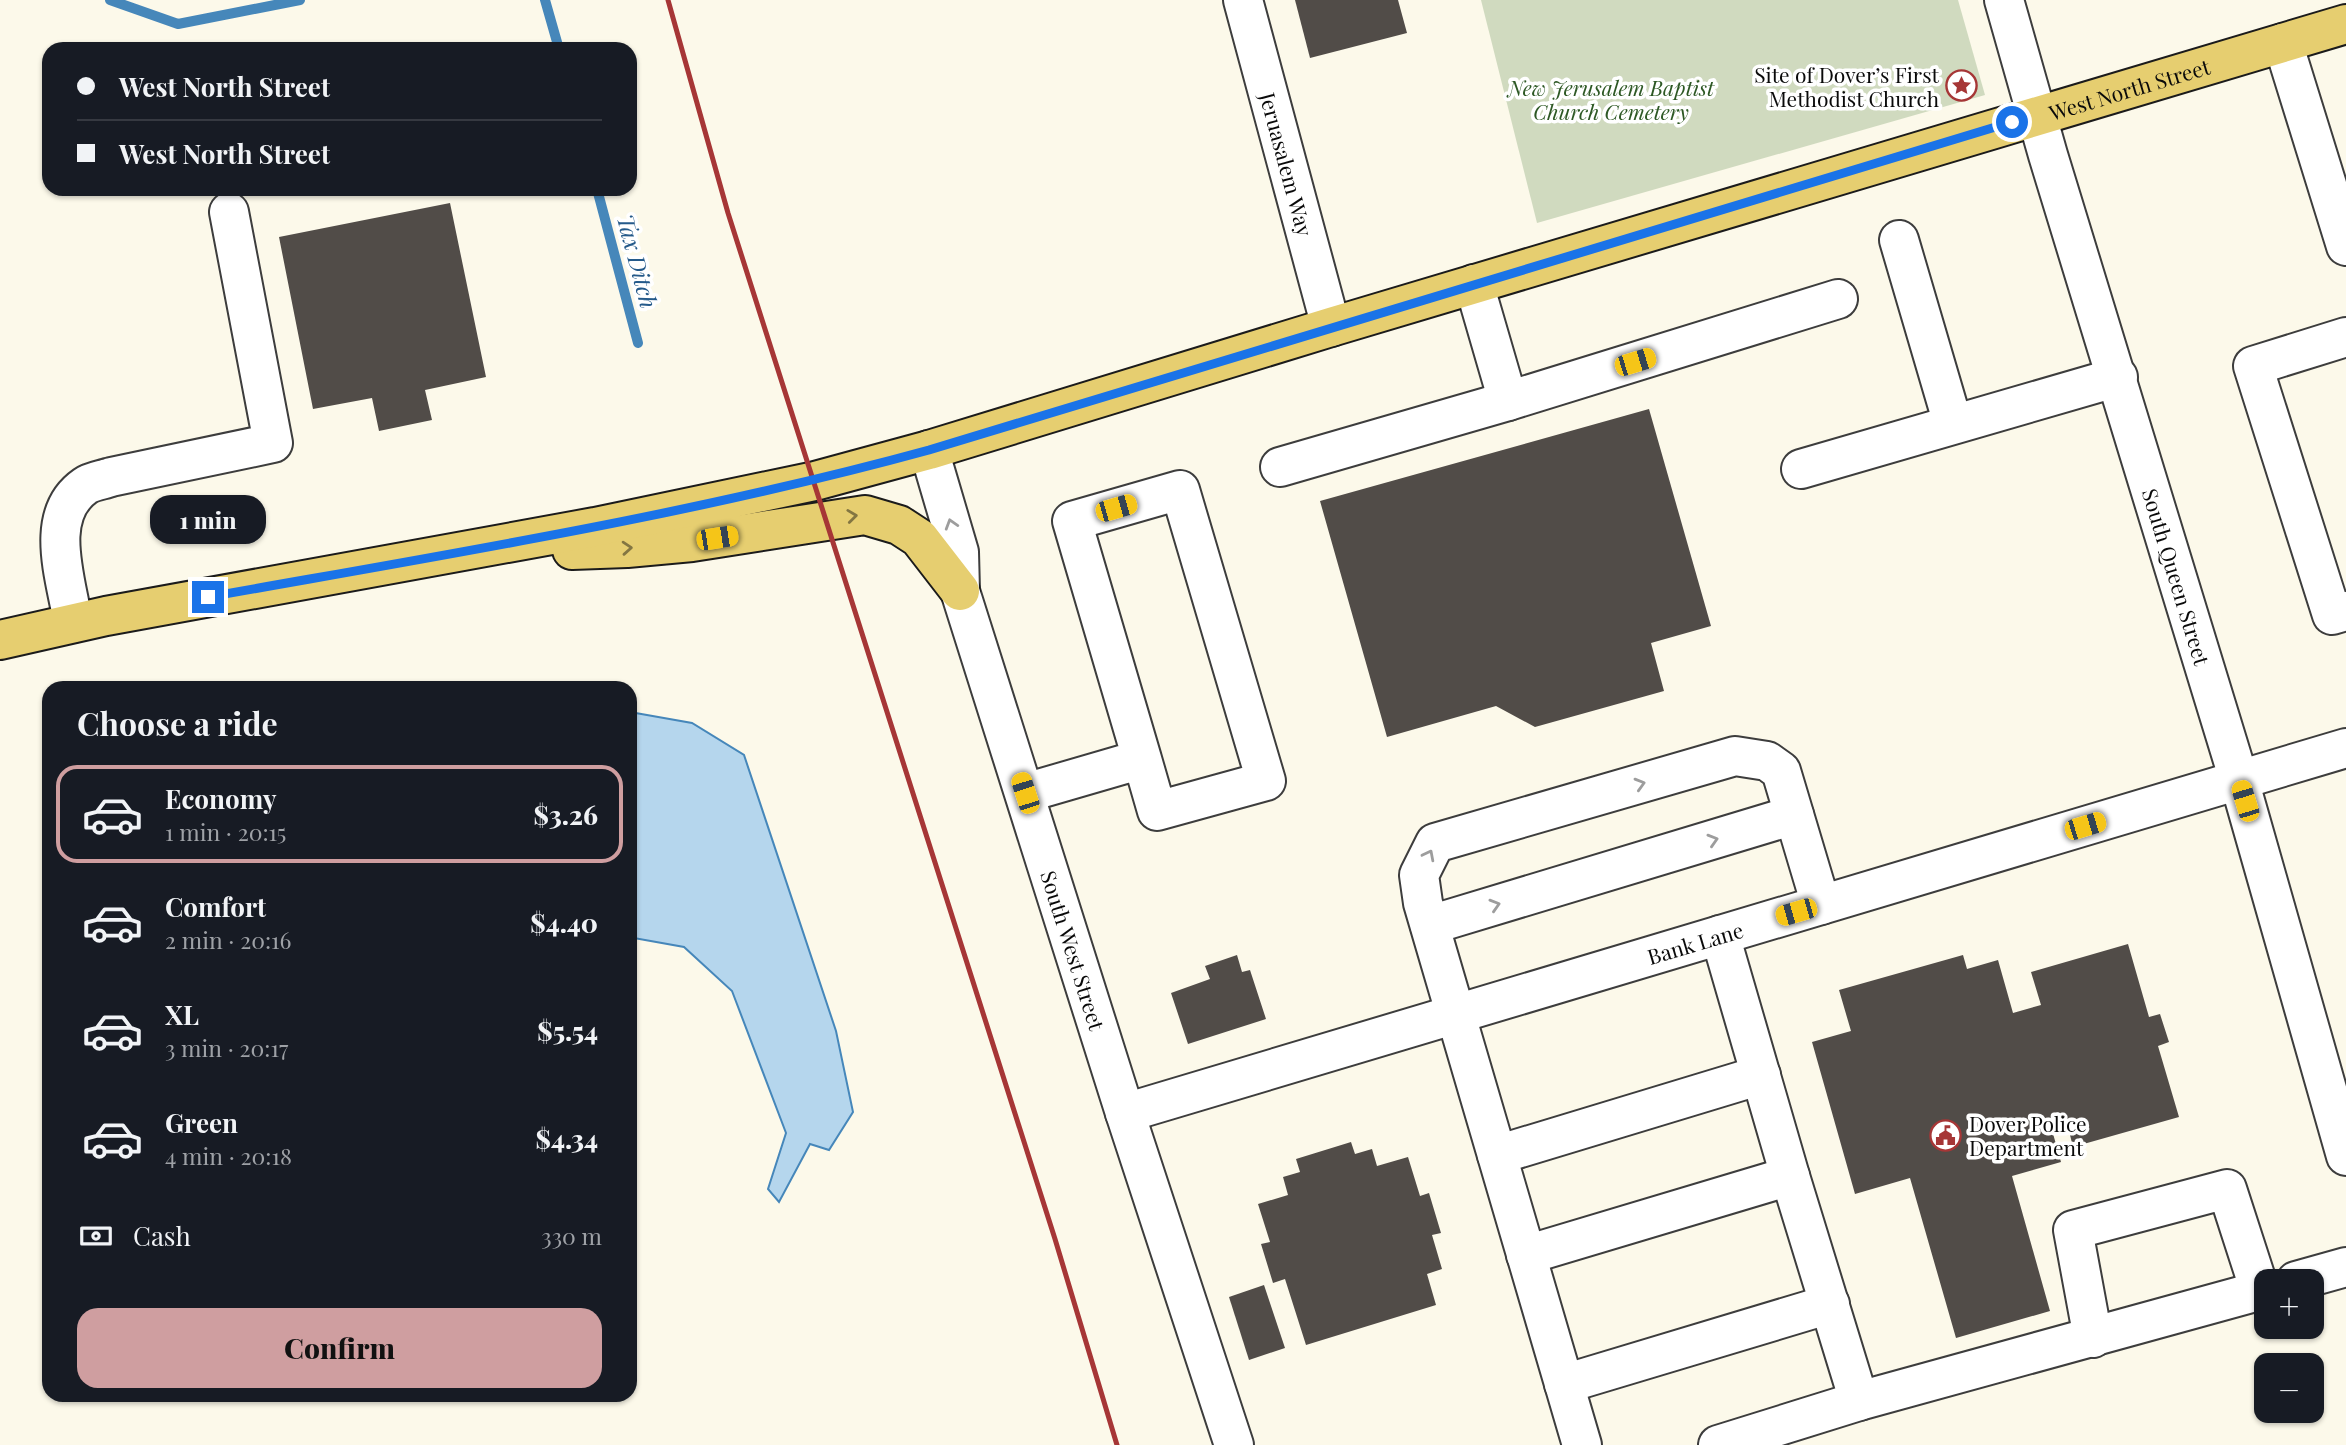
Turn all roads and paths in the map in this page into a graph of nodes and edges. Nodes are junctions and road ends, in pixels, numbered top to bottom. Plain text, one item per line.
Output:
1 (1243, 0) edge
2 (2004, 0) edge
3 (2346, 24) edge
4 (2283, 43) junction
5 (2037, 115) junction
6 (229, 212) dead end
7 (1899, 240) dead end
8 (2346, 246) edge
9 (1475, 284) junction
10 (1838, 299) dead end
11 (1331, 327) junction
12 (2346, 337) edge
13 (2118, 377) junction
14 (1508, 401) junction
15 (1953, 424) junction
16 (929, 450) junction
17 (1280, 467) dead end
18 (1801, 469) dead end
19 (437, 555) junction
20 (960, 591) junction
21 (2346, 611) edge
22 (73, 623) junction
23 (0, 640) edge
24 (2346, 748) edge
25 (1142, 759) junction
26 (2239, 780) junction
27 (1025, 793) junction
28 (1794, 816) junction
29 (1821, 905) junction
30 (1430, 925) junction
31 (1720, 935) junction
32 (1456, 1014) junction
33 (1761, 1075) junction
34 (1125, 1113) junction
35 (1497, 1155) junction
36 (2346, 1156) edge
37 (1790, 1176) junction
38 (1526, 1255) junction
39 (2346, 1267) edge
40 (2256, 1269) edge
41 (2324, 1273) edge
42 (2254, 1293) edge
43 (1830, 1304) junction
44 (2093, 1338) junction
45 (1564, 1384) junction
46 (1859, 1401) junction
47 (1234, 1445) edge
48 (1581, 1445) edge
49 (1718, 1445) edge

1 - 11 street, Jeruasalem Way
2 - 5 street, South Queen Street
3 - 4 main road, West North Street
4 - 5 main road, West North Street
4 - 8 street
5 - 9 main road, West North Street
5 - 13 street, South Queen Street
6 - 22 street
7 - 15 street
9 - 11 main road, West North Street
9 - 14 street
10 - 14 street
11 - 16 main road, West North Street
12 - 21 street
13 - 15 street
13 - 26 street, South Queen Street
14 - 17 street
15 - 18 street
16 - 19 main road, West North Street
20 -> 16 street, South West Street
19 -> 20 main road
19 - 22 main road, West North Street
20 - 27 street, South West Street
22 - 23 main road, West North Street
24 - 26 street, Bank Lane
25 - 25 street
25 - 27 street
26 - 29 street, Bank Lane
26 - 36 street, South Queen Street
27 - 34 street, South West Street
28 - 29 street
30 -> 28 street
30 -> 28 street
29 - 31 street, Bank Lane
30 - 32 street
31 - 32 street, Bank Lane
31 - 33 street
32 - 34 street, Bank Lane
32 - 35 street
33 - 35 street
33 - 37 street
34 - 47 street, South West Street
35 - 38 street
37 - 38 street
37 - 43 street
38 - 45 street
39 - 41 street
40 - 44 street
42 - 44 street
43 - 45 street
43 - 46 street
44 - 46 street
45 - 48 street
46 - 49 street

